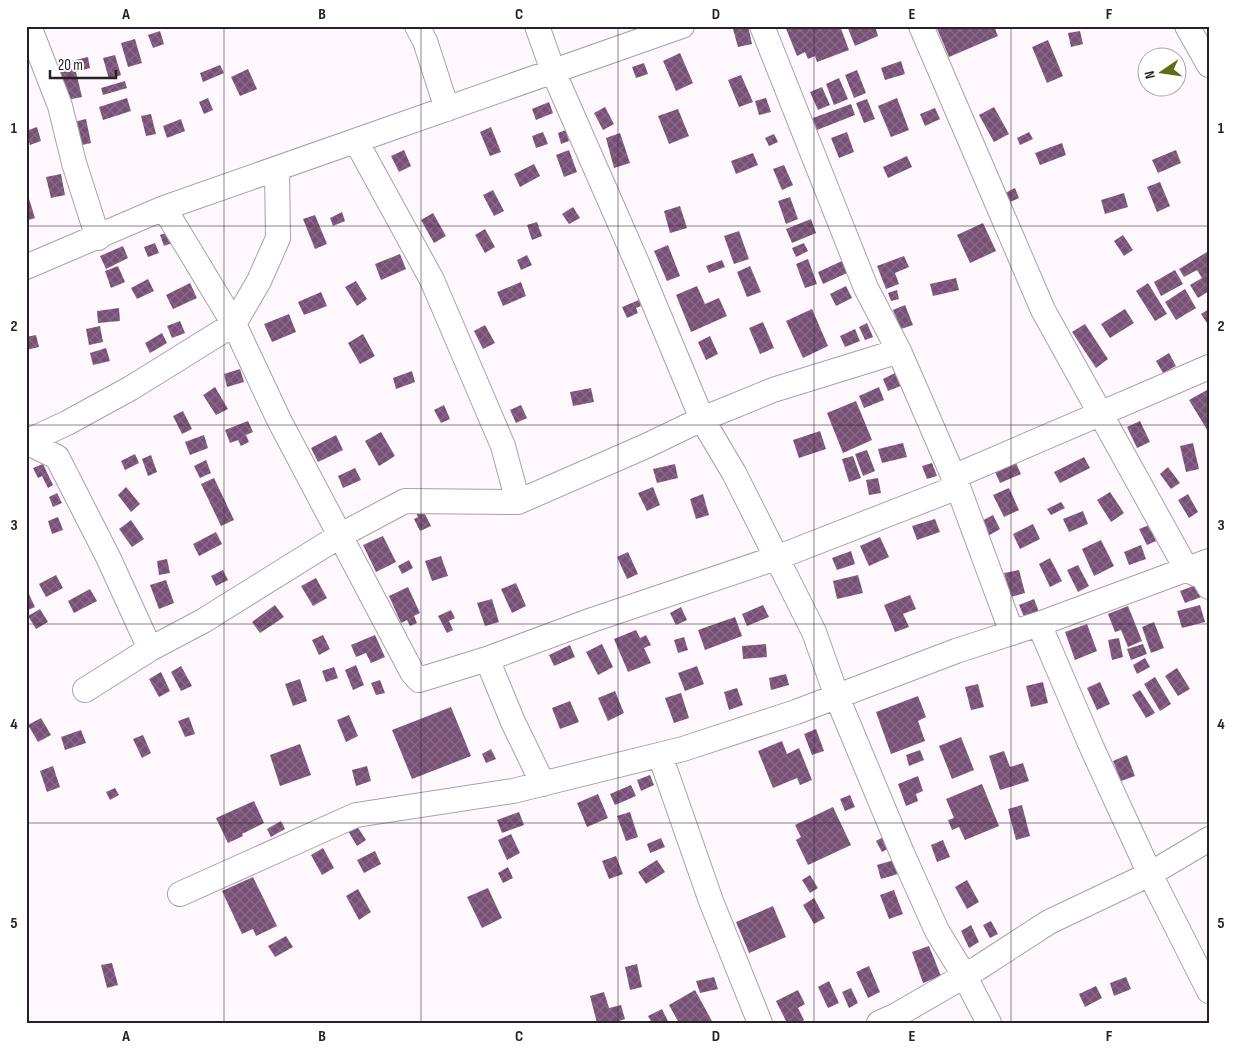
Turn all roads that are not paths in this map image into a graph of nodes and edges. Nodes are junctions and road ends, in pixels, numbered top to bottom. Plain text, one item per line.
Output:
1 (29, 26) edge
2 (417, 26) edge
3 (538, 26) edge
4 (682, 26) edge
5 (762, 26) edge
6 (921, 26) edge
7 (1187, 26) edge
8 (1209, 65) edge
9 (553, 71) junction
10 (447, 109) junction
11 (356, 141) junction
12 (277, 169) junction
13 (164, 208) junction
14 (98, 238) junction
15 (26, 268) edge
16 (234, 324) junction
17 (899, 351) junction
18 (1209, 367) edge
19 (1100, 413) junction
20 (702, 419) junction
21 (955, 482) junction
22 (518, 502) junction
23 (341, 535) junction
24 (776, 558) junction
25 (1209, 561) edge
26 (1187, 570) junction
27 (1209, 586) edge
28 (1039, 624) junction
29 (1012, 633) junction
30 (150, 649) junction
31 (487, 659) junction
32 (85, 690) dead end
33 (837, 696) junction
34 (660, 755) junction
35 (543, 784) junction
36 (1209, 839) edge
37 (1150, 874) junction
38 (180, 894) dead end
39 (964, 975) junction
40 (1209, 991) edge
41 (890, 1021) edge
42 (760, 1023) edge
43 (989, 1023) edge

1 - 14 street
2 - 10 street
3 - 9 street
4 - 9 street
5 - 17 street
6 - 19 street
7 - 8 street
9 - 10 street
9 - 20 street
10 - 11 street
11 - 12 street
11 - 22 street
12 - 13 street
12 - 16 street
13 - 14 street
13 - 16 street
14 - 15 street
16 - 23 street
16 - 30 street
17 - 20 street
17 - 21 street
18 - 19 street
19 - 21 street
19 - 26 street
20 - 22 street
20 - 24 street
21 - 24 street
21 - 29 street
22 - 23 street
23 - 30 street
23 - 31 street
24 - 31 street
24 - 33 street
25 - 26 street
26 - 27 street
26 - 28 street
28 - 29 street
28 - 37 street
29 - 33 street
30 - 32 street
31 - 35 street
33 - 34 street
33 - 39 street
34 - 35 street
34 - 42 street
35 - 38 street
36 - 37 street
37 - 39 street
37 - 40 street
39 - 41 street
39 - 43 street

